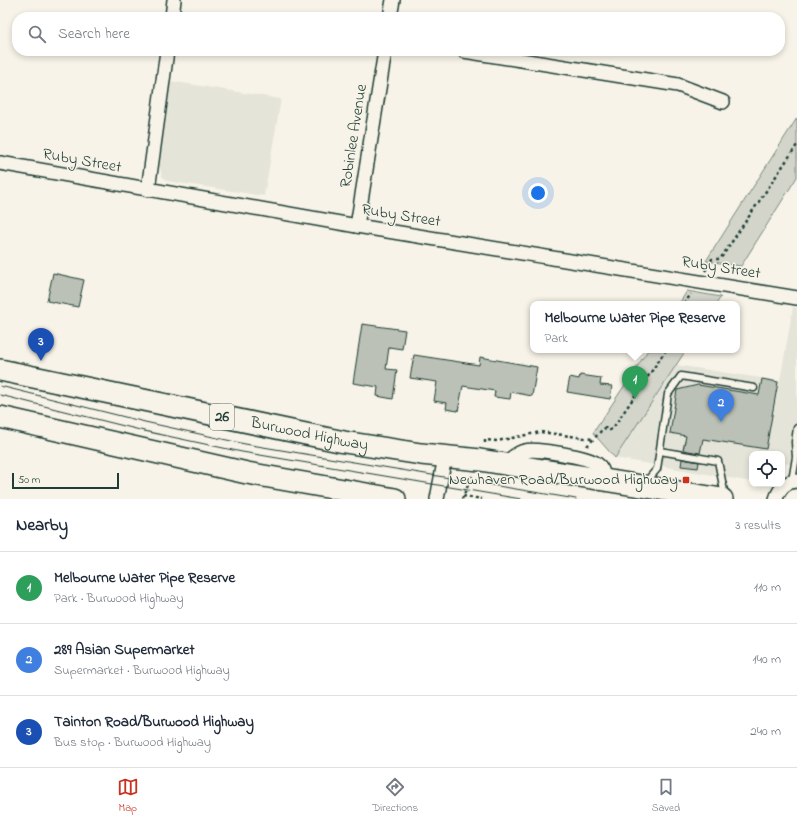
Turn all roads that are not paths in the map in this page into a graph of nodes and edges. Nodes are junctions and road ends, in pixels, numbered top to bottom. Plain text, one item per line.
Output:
1 (174, 0) edge
2 (393, 0) edge
3 (173, 12) edge
4 (391, 12) edge
5 (166, 56) edge
6 (383, 56) edge
7 (495, 56) edge
8 (722, 102) dead end
9 (0, 163) edge
10 (148, 190) junction
11 (357, 226) junction
12 (797, 298) edge
13 (0, 370) edge
14 (754, 388) dead end
15 (0, 416) edge
16 (797, 428) edge
17 (660, 451) junction
18 (445, 457) junction
19 (504, 464) junction
20 (605, 480) junction
21 (794, 482) edge
22 (642, 486) junction
23 (395, 499) edge
24 (437, 499) edge
25 (722, 499) edge
26 (725, 499) edge
27 (776, 499) edge

1 - 3 street
2 - 4 street
5 - 10 street
6 - 11 street, Robinlee Avenue
7 - 8 street
9 - 10 street, Ruby Street
10 - 11 street, Ruby Street
11 - 12 street, Ruby Street
13 - 18 highway, Burwood Highway / 26
14 - 17 lane
15 - 23 highway
16 - 21 lane
17 - 22 lane
17 - 26 lane
18 - 19 highway, Burwood Highway / 26
18 - 24 street
19 - 20 highway, Burwood Highway / 26
19 - 20 street
20 - 22 highway, Burwood Highway / 26
21 - 27 street
22 - 25 highway, Burwood Highway / 26

